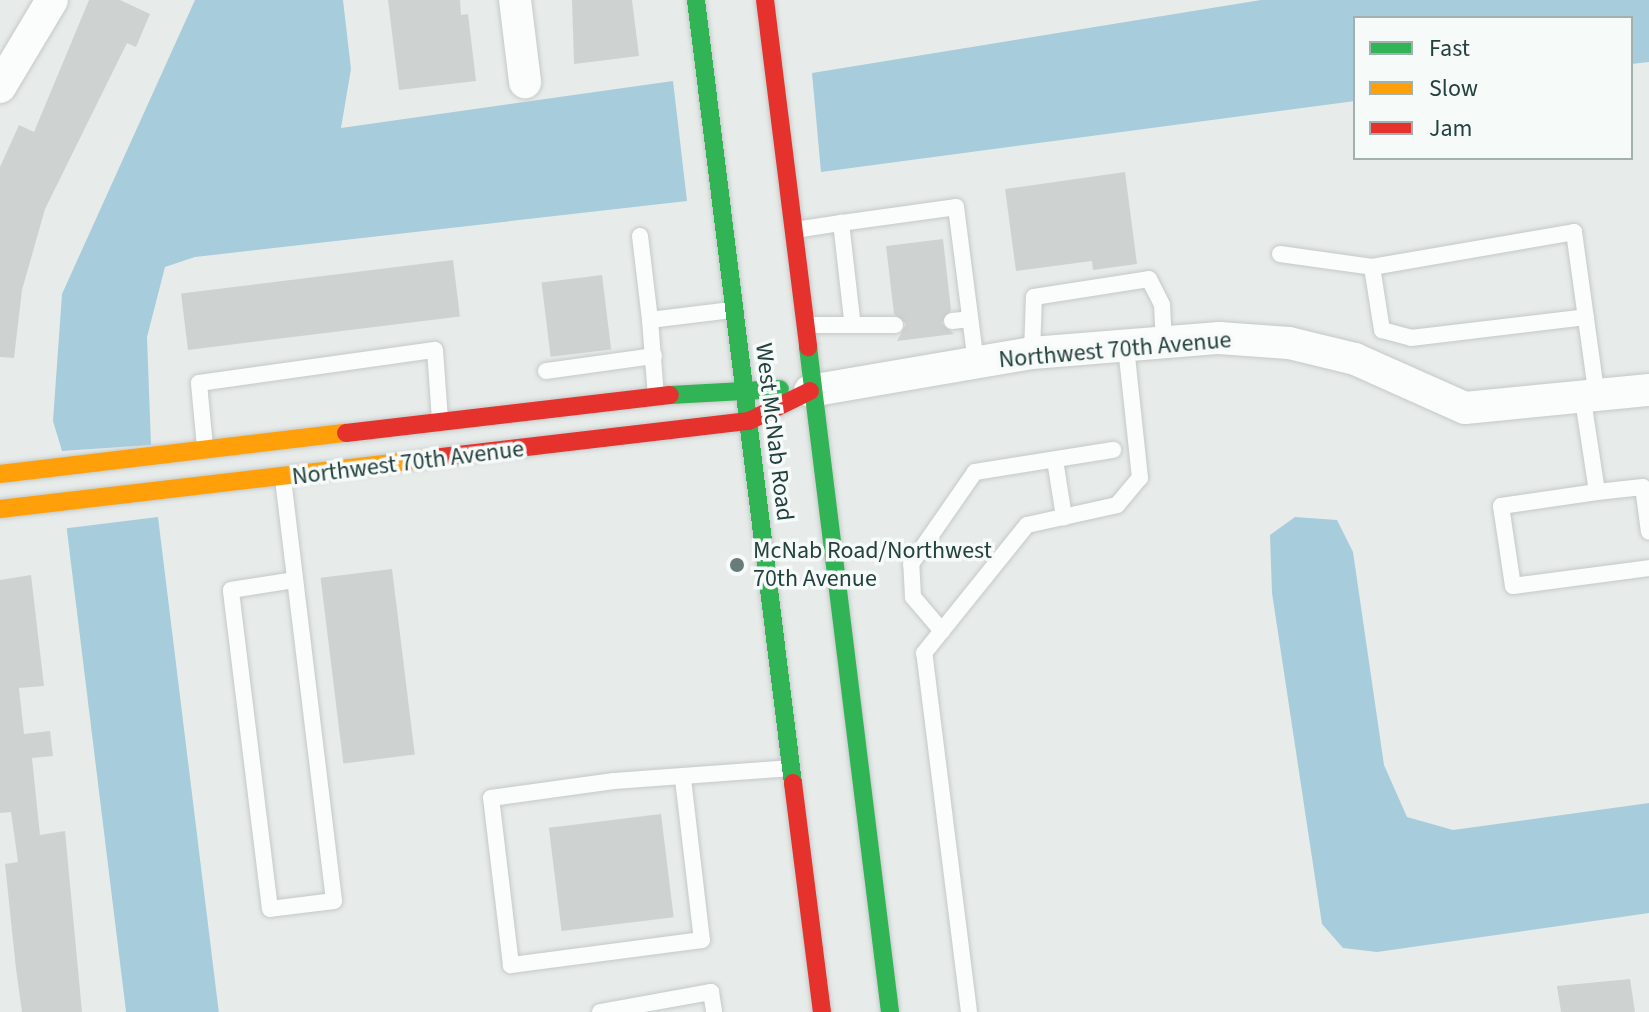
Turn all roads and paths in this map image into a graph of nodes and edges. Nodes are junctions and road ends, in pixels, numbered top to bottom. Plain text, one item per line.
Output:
1 (52, 0) edge
2 (515, 0) edge
3 (696, 0) edge
4 (765, 0) edge
5 (525, 82) dead end
6 (0, 87) edge
7 (841, 223) junction
8 (790, 231) junction
9 (640, 236) dead end
10 (1280, 254) dead end
11 (1372, 267) junction
12 (735, 310) junction
13 (1586, 317) junction
14 (852, 319) junction
15 (970, 319) junction
16 (650, 320) junction
17 (952, 321) dead end
18 (895, 325) dead end
19 (802, 326) junction
20 (1164, 343) junction
21 (1126, 346) junction
22 (1032, 353) junction
23 (654, 356) junction
24 (976, 363) junction
25 (546, 371) dead end
26 (743, 386) junction
27 (1649, 390) edge
28 (810, 391) junction
29 (657, 397) junction
30 (1590, 399) junction
31 (440, 421) junction
32 (749, 421) junction
33 (1113, 450) dead end
34 (205, 454) junction
35 (1055, 460) junction
36 (0, 474) edge
37 (283, 479) junction
38 (209, 484) junction
39 (1597, 492) junction
40 (0, 509) edge
41 (1064, 517) junction
42 (1649, 532) edge
43 (1649, 568) edge
44 (295, 580) junction
45 (942, 631) junction
46 (791, 768) junction
47 (683, 779) junction
48 (600, 1012) edge
49 (714, 1012) edge
50 (822, 1012) edge
51 (890, 1012) edge
52 (969, 1012) edge

1 - 6 street
2 - 5 street
3 - 12 main road, West McNab Road
4 - 8 main road, West McNab Road
7 - 8 lane
7 - 14 lane
7 - 15 lane
8 - 19 main road, West McNab Road
9 - 16 lane
10 - 11 lane
11 - 13 lane
11 - 13 lane
12 - 16 lane
12 - 26 main road, West McNab Road
13 - 30 lane
14 - 18 lane
14 - 19 lane
15 - 17 lane
15 - 24 lane
16 - 23 lane
19 - 28 main road, West McNab Road
20 - 21 street, Northwest 70th Avenue
20 - 22 lane
20 - 30 street, Northwest 70th Avenue
21 - 22 street, Northwest 70th Avenue
21 - 41 lane
22 - 24 street, Northwest 70th Avenue
23 - 25 lane
23 - 29 lane
24 - 28 street, Northwest 70th Avenue
26 - 28 main road, Northwest 70th Avenue
26 - 29 main road, Northwest 70th Avenue
26 - 32 main road, West McNab Road
27 - 30 street, Northwest 70th Avenue
28 - 32 main road, Northwest 70th Avenue
28 - 51 main road, West McNab Road
29 - 31 main road, Northwest 70th Avenue
30 - 39 lane
31 - 34 main road, Northwest 70th Avenue
31 - 34 lane
32 - 37 main road, Northwest 70th Avenue
32 - 46 main road, West McNab Road
33 - 35 lane
34 - 36 main road, Northwest 70th Avenue
34 - 38 lane
35 - 41 lane
35 - 45 lane
37 - 38 main road, Northwest 70th Avenue
37 - 44 lane
38 - 40 main road, Northwest 70th Avenue
39 - 42 lane
39 - 43 lane
41 - 45 lane
44 - 44 lane
45 - 52 lane
46 - 47 lane
46 - 50 main road, West McNab Road
47 - 47 lane
48 - 49 lane

